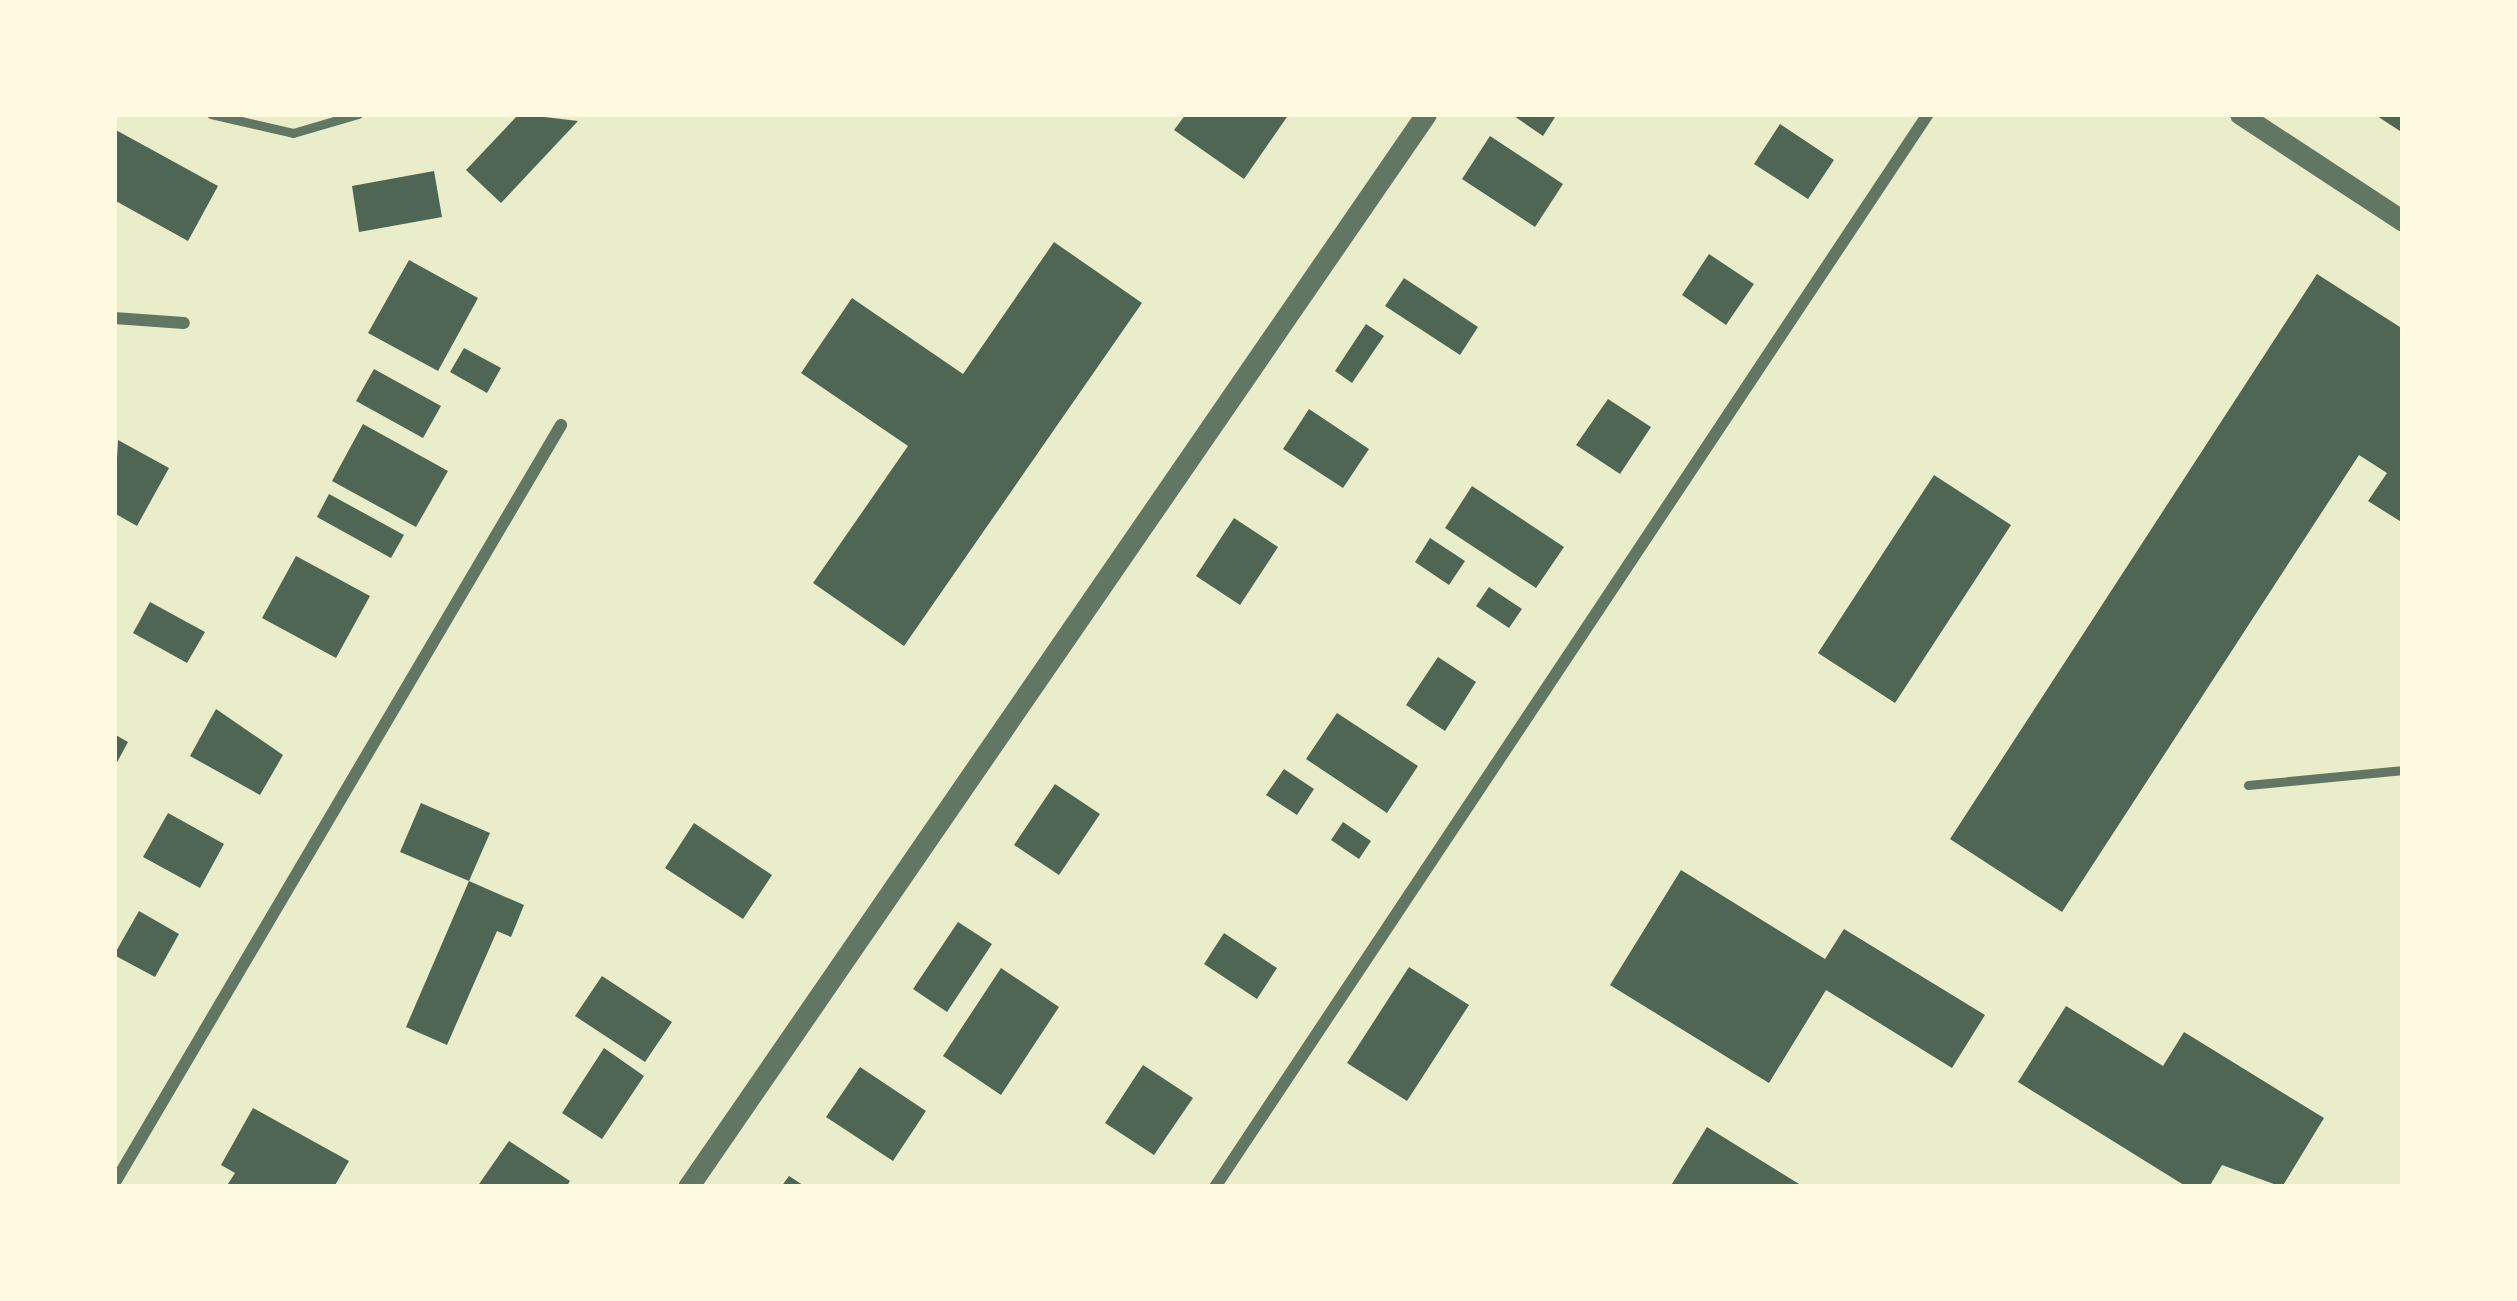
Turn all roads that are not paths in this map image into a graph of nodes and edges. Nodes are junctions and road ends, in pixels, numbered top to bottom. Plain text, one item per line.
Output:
1 (211, 114) edge
2 (358, 114) edge
3 (1426, 114) edge
4 (1928, 114) edge
5 (2240, 114) edge
6 (2403, 221) edge
7 (114, 318) edge
8 (184, 323) dead end
9 (561, 425) dead end
10 (2403, 770) edge
11 (2248, 785) dead end
12 (114, 1184) edge
13 (688, 1187) edge
14 (1215, 1187) edge

1 - 2 lane
3 - 13 street
4 - 14 street
5 - 6 street
7 - 8 street
9 - 12 street
10 - 11 lane

